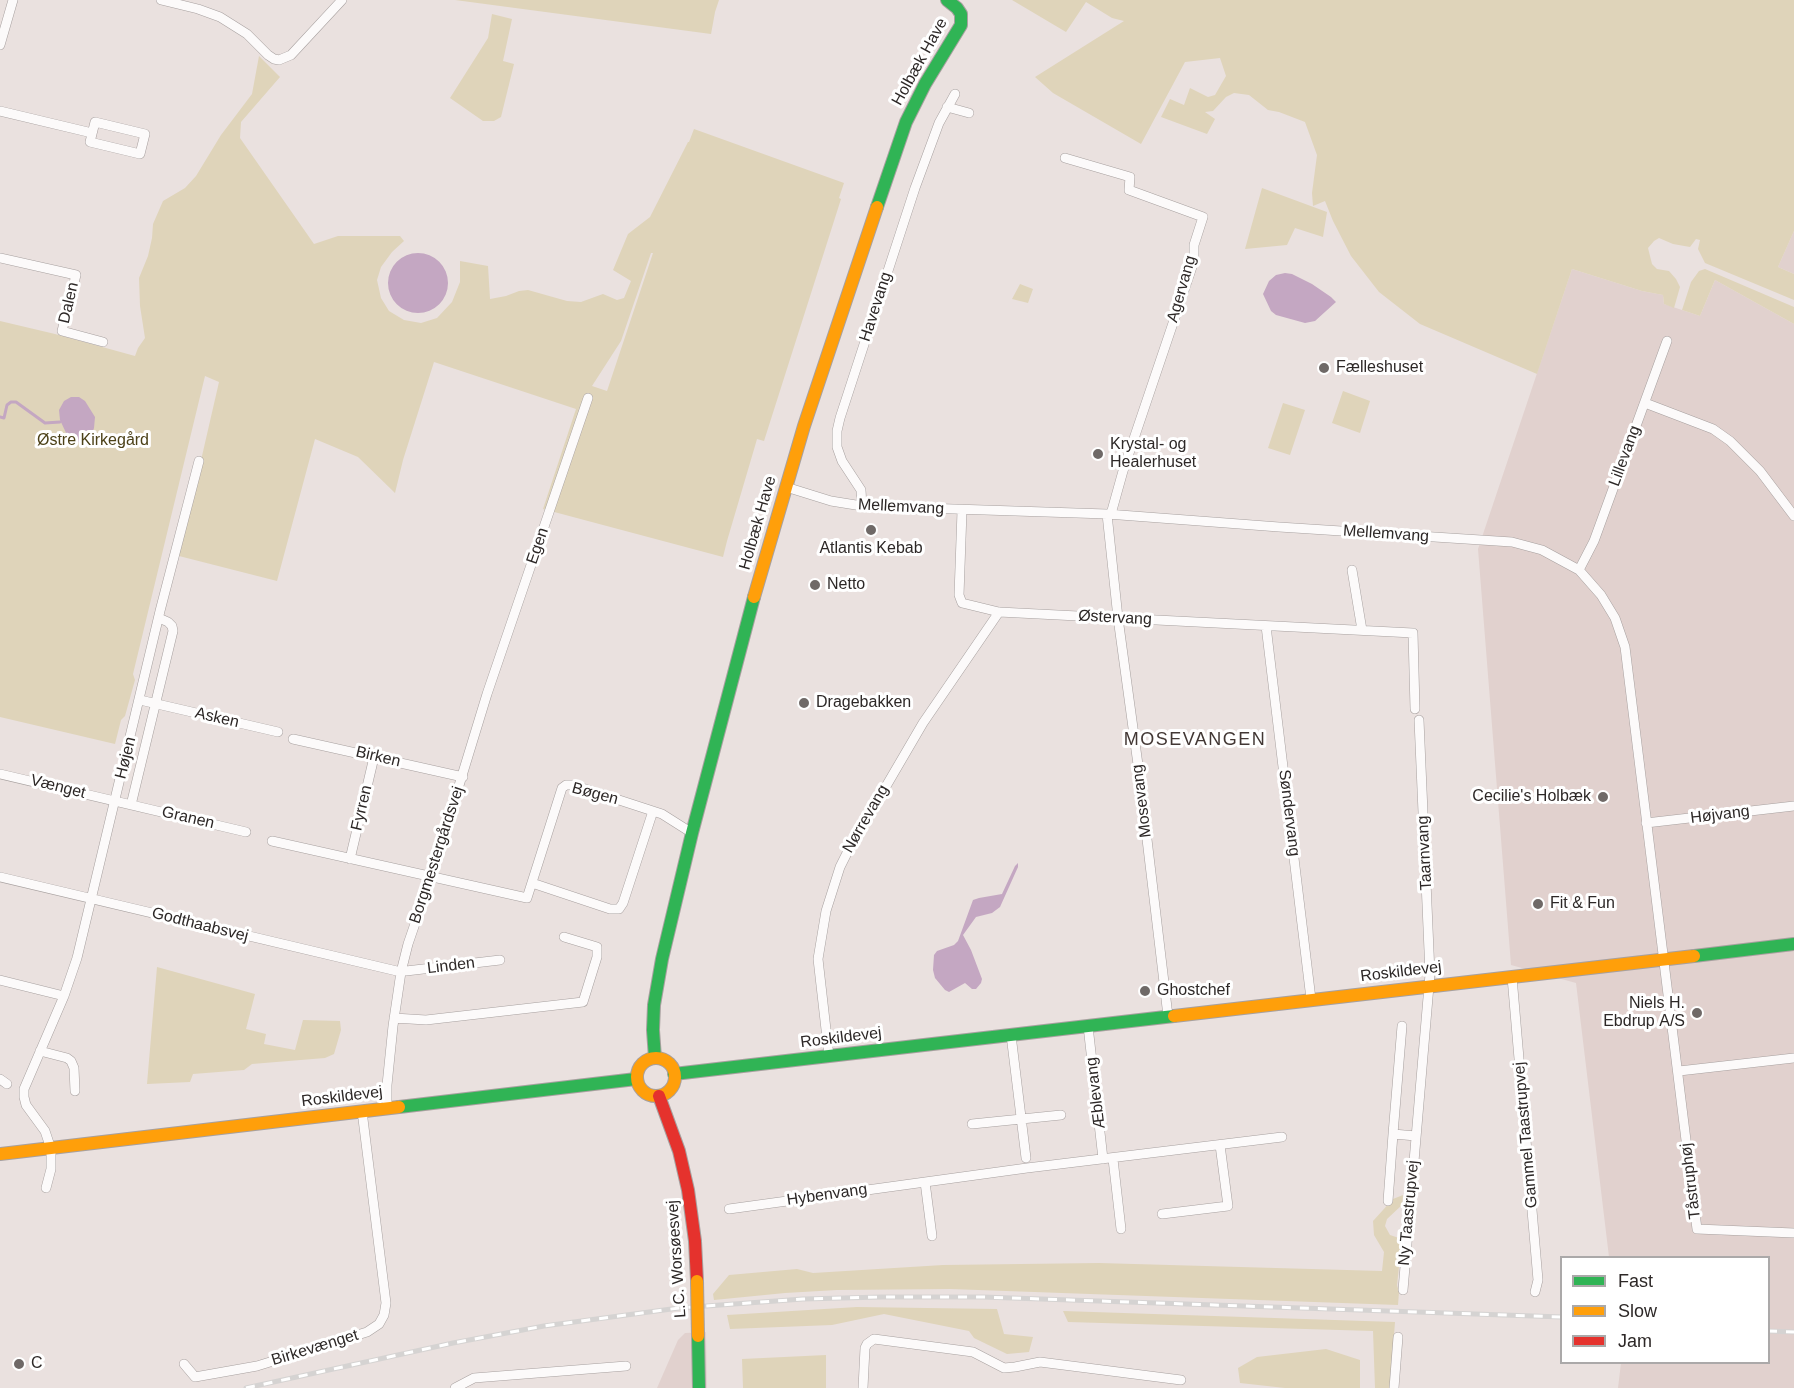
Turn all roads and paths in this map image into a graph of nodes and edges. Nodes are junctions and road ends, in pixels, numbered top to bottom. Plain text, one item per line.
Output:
1 (14, 0) edge
2 (162, 0) edge
3 (342, 0) edge
4 (947, 0) edge
5 (0, 45) edge
6 (955, 94) dead end
7 (947, 107) junction
8 (0, 111) edge
9 (969, 113) dead end
10 (92, 133) junction
11 (1065, 158) dead end
12 (0, 258) edge
13 (1667, 341) dead end
14 (103, 342) dead end
15 (588, 398) dead end
16 (1645, 403) junction
17 (200, 461) dead end
18 (786, 487) junction
19 (862, 506) junction
20 (962, 511) junction
21 (1109, 514) junction
22 (1794, 516) edge
23 (1352, 570) dead end
24 (1579, 570) junction
25 (999, 612) junction
26 (159, 618) junction
27 (1118, 618) junction
28 (1266, 626) junction
29 (1362, 630) junction
30 (488, 694) joint
31 (140, 700) junction
32 (156, 704) junction
33 (1415, 709) dead end
34 (1419, 720) dead end
35 (278, 732) dead end
36 (293, 738) dead end
37 (374, 757) junction
38 (0, 774) edge
39 (462, 777) junction
40 (115, 801) junction
41 (131, 805) junction
42 (1794, 806) edge
43 (653, 811) junction
44 (1646, 823) junction
45 (246, 832) dead end
46 (692, 833) junction
47 (272, 841) dead end
48 (350, 859) junction
49 (0, 877) edge
50 (431, 877) junction
51 (532, 883) junction
52 (91, 898) junction
53 (564, 937) dead end
54 (1794, 944) edge
55 (1664, 959) junction
56 (500, 960) dead end
57 (401, 971) junction
58 (1512, 977) junction
59 (0, 980) edge
60 (1428, 986) junction
61 (64, 996) junction
62 (1311, 999) junction
63 (1168, 1016) junction
64 (394, 1018) junction
65 (1088, 1026) junction
66 (1402, 1026) dead end
67 (1011, 1035) junction
68 (40, 1051) junction
69 (829, 1056) junction
70 (655, 1058) junction
71 (1794, 1058) edge
72 (1678, 1071) junction
73 (674, 1074) junction
74 (636, 1079) junction
75 (75, 1090) dead end
76 (659, 1096) junction
77 (387, 1109) junction
78 (362, 1111) junction
79 (1061, 1115) dead end
80 (1021, 1119) junction
81 (972, 1124) dead end
82 (1393, 1134) junction
83 (1416, 1136) junction
84 (1282, 1137) dead end
85 (1220, 1145) junction
86 (51, 1149) junction
87 (0, 1154) edge
88 (1108, 1159) junction
89 (1026, 1163) junction
90 (925, 1182) junction
91 (46, 1188) dead end
92 (1388, 1201) dead end
93 (729, 1209) dead end
94 (1162, 1214) dead end
95 (1121, 1229) dead end
96 (1794, 1233) edge
97 (932, 1236) dead end
98 (1402, 1290) dead end
99 (1535, 1292) dead end
100 (1398, 1337) dead end
101 (184, 1364) dead end
102 (626, 1366) dead end
103 (1181, 1380) dead end
104 (455, 1388) edge
105 (699, 1388) edge
106 (863, 1388) edge
107 (1394, 1388) edge

1 - 5 street
2 - 3 street
4 - 18 street, Holbæk Have
6 - 7 street, Havevang
7 - 9 street
7 - 19 street, Havevang
8 - 10 street
10 - 10 street
11 - 21 street, Agervang
12 - 14 street, Dalen
13 - 16 street, Lillevang
15 - 30 street, Egen
16 - 22 street
16 - 24 street, Lillevang
17 - 26 street, Højen
18 - 19 street, Mellemvang
18 - 46 street, Holbæk Have
19 - 20 street, Mellemvang
20 - 21 street, Mellemvang
20 - 25 street, Østervang
21 - 24 street, Mellemvang
21 - 27 street, Mosevang
23 - 29 street
24 - 44 street, Mellemvang
25 - 27 street, Østervang
25 - 69 street, Nørrevang
26 - 31 street, Højen
26 - 32 street
27 - 28 street, Østervang
27 - 63 street, Mosevang
28 - 29 street, Østervang
28 - 62 street, Søndervang
29 - 33 street, Østervang
30 - 39 street, Borgmestergårdsvej
31 - 32 street, Asken
31 - 40 street, Højen
32 - 35 street, Asken
32 - 41 street
34 - 60 street, Taarnvang
36 - 37 street, Birken
37 - 39 street, Birken
37 - 48 street, Fyrren
38 - 40 street, Vænget
39 - 50 street, Borgmestergårdsvej
40 - 41 street, Granen
40 - 52 street, Højen
41 - 45 street, Granen
42 - 44 street, Højvang
43 - 46 street, Bøgen
43 - 51 street, Bøgen
43 - 51 street
44 - 55 street, Mellemvang
46 - 70 street, Holbæk Have
47 - 48 street
48 - 50 street
49 - 52 street, Godthaabsvej
50 - 51 street
50 - 57 street, Borgmestergårdsvej
52 - 57 street, Godthaabsvej
52 - 61 street, Højen
53 - 64 street
54 - 55 street, Roskildevej
55 - 58 street, Roskildevej
55 - 72 street, Tåstruphøj
56 - 57 street, Linden
57 - 64 street, Borgmestergårdsvej
58 - 60 street, Roskildevej
58 - 99 street, Gammel Taastrupvej
59 - 61 street
60 - 62 street, Roskildevej
60 - 83 street, Ny Taastrupvej
61 - 68 street, Højen
62 - 63 street, Roskildevej
63 - 65 street, Roskildevej
64 - 77 street, Borgmestergårdsvej
65 - 67 street, Roskildevej
65 - 88 street, Æblevang
66 - 82 street, Ny Taastrupvej
67 - 69 street, Roskildevej
67 - 80 street
68 - 75 street
68 - 86 street, Højen
69 - 73 street, Roskildevej
70 - 73 street
70 - 74 street
71 - 72 street
72 - 96 street, Tåstruphøj
73 - 76 street
74 - 76 street
74 - 77 street, Roskildevej
76 - 105 street, L.C. Worsøesvej, bridge
77 - 78 street, Roskildevej
78 - 86 street, Roskildevej
78 - 101 street, Birkevænget
79 - 80 street
80 - 81 street
80 - 89 street
82 - 83 street, Ny Taastrupvej
82 - 92 street, Ny Taastrupvej
83 - 98 street, Ny Taastrupvej
84 - 85 street, Hybenvang
85 - 88 street, Hybenvang
85 - 94 street
86 - 87 street, Roskildevej
86 - 91 street
88 - 89 street, Hybenvang
88 - 95 street
89 - 90 street, Hybenvang
90 - 93 street, Hybenvang
90 - 97 street
100 - 107 street
102 - 104 street
103 - 106 street

